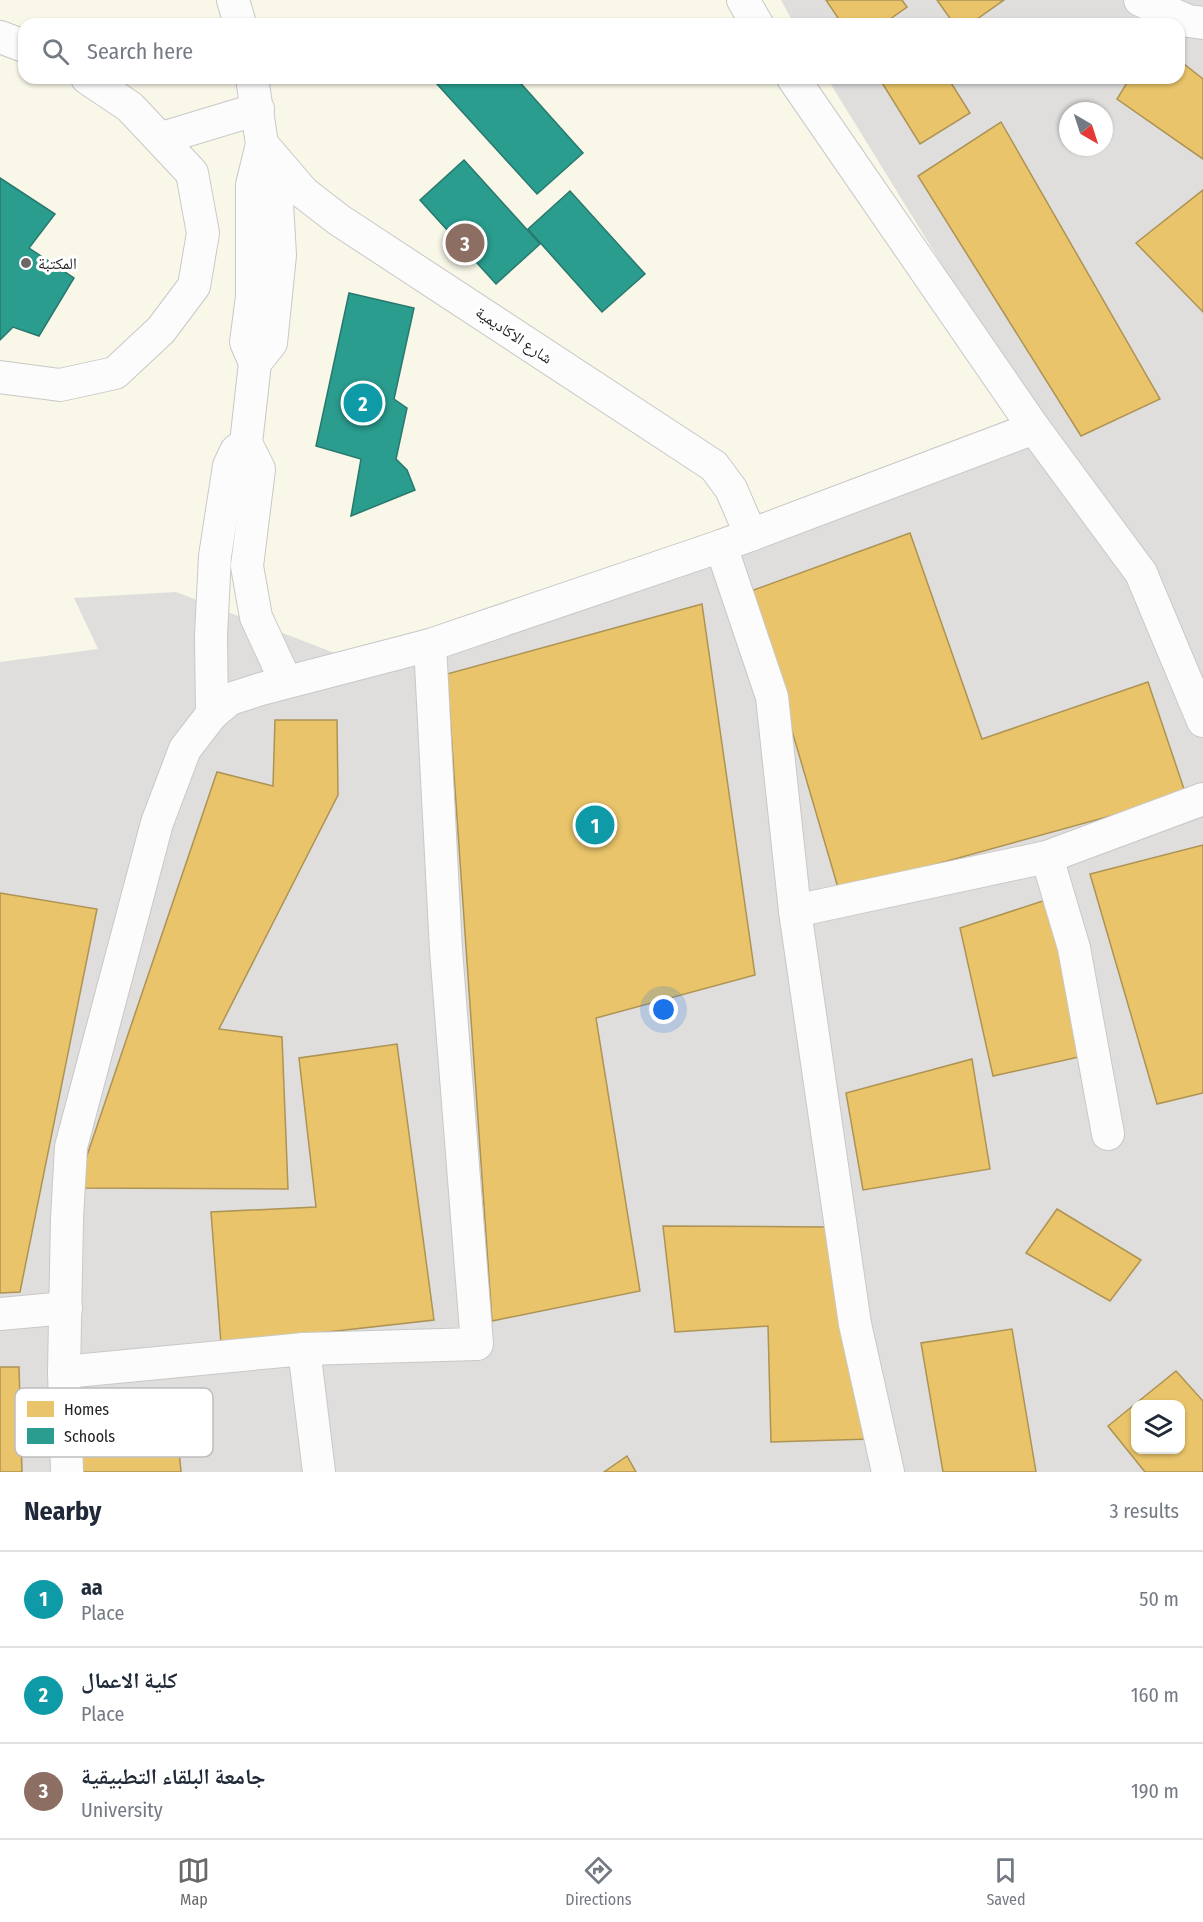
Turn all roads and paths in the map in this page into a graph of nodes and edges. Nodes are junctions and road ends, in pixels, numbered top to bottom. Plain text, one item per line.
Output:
1 (233, 0) edge
2 (743, 0) edge
3 (1140, 0) edge
4 (238, 18) edge
5 (754, 18) edge
6 (1181, 18) edge
7 (1185, 20) edge
8 (1203, 23) edge
9 (0, 37) edge
10 (18, 44) edge
11 (96, 84) edge
12 (253, 84) edge
13 (797, 84) edge
14 (258, 109) junction
15 (162, 138) junction
16 (261, 151) junction
17 (0, 378) edge
18 (1034, 428) junction
19 (246, 443) junction
20 (751, 535) junction
21 (720, 546) junction
22 (430, 645) junction
23 (286, 682) junction
24 (212, 714) junction
25 (1203, 721) edge
26 (1203, 799) edge
27 (1047, 856) junction
28 (795, 911) junction
29 (1108, 1134) dead end
30 (66, 1308) junction
31 (0, 1314) edge
32 (304, 1349) junction
33 (64, 1372) junction
34 (64, 1388) edge
35 (67, 1457) edge
36 (67, 1472) edge
37 (319, 1472) edge
38 (888, 1472) edge

1 - 4 street
2 - 5 street
3 - 6 street
7 - 8 street
9 - 10 street
11 - 15 street
12 - 14 street
13 - 18 street
14 - 15 street
14 - 16 street
15 - 17 street
16 - 19 street
16 - 20 street, شارع الاكاديمية
18 - 20 street
18 - 25 street
19 - 23 street
19 - 24 street
20 - 21 street
21 - 22 street
21 - 28 street
22 - 23 street
22 - 32 street
23 - 24 street
24 - 30 street
26 - 27 street
27 - 28 street
27 - 29 street
28 - 38 street
30 - 31 street
30 - 33 street
32 - 33 street
32 - 37 street
33 - 34 street
35 - 36 street

